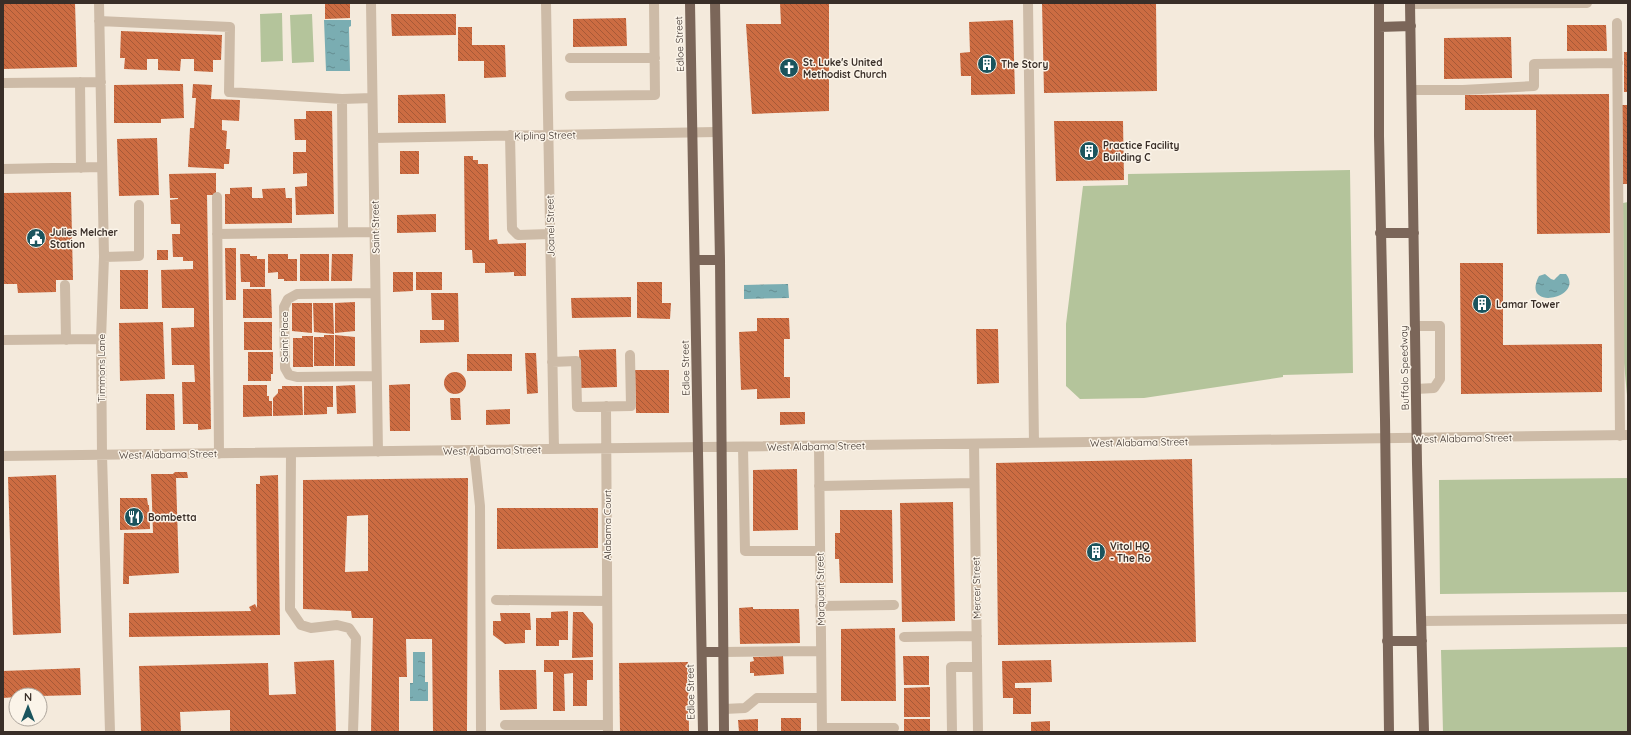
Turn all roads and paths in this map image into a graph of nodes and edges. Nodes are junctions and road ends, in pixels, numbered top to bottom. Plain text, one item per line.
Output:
1 (99, 3) edge
2 (371, 3) edge
3 (546, 3) edge
4 (654, 3) edge
5 (690, 3) edge
6 (714, 3) edge
7 (1028, 3) edge
8 (1379, 3) edge
9 (1467, 3) edge
10 (1587, 3) edge
11 (1410, 4) edge
12 (99, 21) junction
13 (1617, 23) dead end
14 (1411, 26) junction
15 (1379, 27) junction
16 (570, 58) dead end
17 (655, 58) junction
18 (1618, 63) junction
19 (80, 82) junction
20 (100, 82) junction
21 (3, 83) edge
22 (1412, 90) junction
23 (570, 96) dead end
24 (372, 98) junction
25 (342, 99) junction
26 (694, 132) junction
27 (716, 132) junction
28 (510, 135) junction
29 (548, 135) junction
30 (373, 138) junction
31 (102, 167) junction
32 (81, 168) junction
33 (3, 169) edge
34 (217, 197) dead end
35 (138, 205) dead end
36 (343, 232) junction
37 (375, 232) junction
38 (1380, 233) junction
39 (1414, 233) junction
40 (217, 234) junction
41 (550, 234) junction
42 (104, 257) junction
43 (696, 260) junction
44 (720, 260) junction
45 (65, 285) dead end
46 (375, 293) junction
47 (1415, 326) junction
48 (101, 339) junction
49 (3, 340) edge
50 (66, 340) junction
51 (630, 354) dead end
52 (552, 362) junction
53 (376, 376) junction
54 (1416, 389) junction
55 (606, 406) junction
56 (1624, 435) edge
57 (1417, 438) junction
58 (1386, 439) junction
59 (1034, 443) junction
60 (974, 444) junction
61 (819, 446) junction
62 (699, 447) junction
63 (720, 447) junction
64 (743, 447) junction
65 (607, 448) junction
66 (554, 449) junction
67 (474, 450) junction
68 (378, 452) junction
69 (291, 453) junction
70 (219, 454) junction
71 (102, 455) junction
72 (3, 456) edge
73 (974, 483) junction
74 (819, 486) junction
75 (820, 551) junction
76 (496, 600) dead end
77 (607, 601) junction
78 (894, 605) dead end
79 (820, 606) junction
80 (1628, 619) edge
81 (1421, 621) junction
82 (977, 636) junction
83 (904, 637) dead end
84 (1387, 642) junction
85 (1422, 642) junction
86 (821, 651) junction
87 (702, 652) junction
88 (723, 652) junction
89 (977, 667) junction
90 (821, 698) junction
91 (724, 709) junction
92 (505, 725) dead end
93 (894, 728) dead end
94 (608, 729) edge
95 (822, 730) edge
96 (110, 732) edge
97 (353, 732) edge
98 (481, 732) edge
99 (703, 732) edge
100 (724, 732) edge
101 (952, 732) edge
102 (978, 732) edge
103 (1389, 732) edge
104 (1424, 732) edge

1 - 12 street, Timmons Lane
2 - 24 street, Saint Street
3 - 29 street, Joanel Street
4 - 17 street
5 - 26 main road, Edloe Street
6 - 27 main road
7 - 59 street
8 - 15 main road, Buffalo Speedway
9 - 10 street
9 - 11 street
11 - 14 main road, Buffalo Speedway
12 - 20 street, Timmons Lane
12 - 25 street
13 - 18 street
14 - 15 main road
14 - 22 main road, Buffalo Speedway
15 - 38 main road, Buffalo Speedway
16 - 17 street
17 - 23 street
18 - 22 street
18 - 56 street
19 - 20 street
19 - 21 street
19 - 32 street
20 - 31 street, Timmons Lane
22 - 39 main road, Buffalo Speedway
24 - 25 street
24 - 30 street, Saint Street
25 - 36 street
26 - 27 street, Kipling Street
26 - 29 street, Kipling Street
26 - 43 main road, Edloe Street
27 - 44 main road
28 - 29 street, Kipling Street
28 - 30 street, Kipling Street
28 - 41 street
29 - 41 street, Joanel Street
30 - 37 street, Saint Street
31 - 32 street
31 - 42 street, Timmons Lane
32 - 33 street
34 - 40 street
35 - 42 street
36 - 37 street
36 - 40 street
37 - 46 street, Saint Street
38 - 39 main road
38 - 58 main road, Buffalo Speedway
39 - 47 main road, Buffalo Speedway
40 - 70 street
41 - 52 street, Joanel Street
42 - 48 street, Timmons Lane
43 - 44 main road
43 - 62 main road, Edloe Street
44 - 63 main road
45 - 50 street
46 - 53 street, Saint Street
46 - 53 street, Saint Place
47 - 54 main road, Buffalo Speedway
47 - 54 street
48 - 50 street
48 - 71 street, Timmons Lane
49 - 50 street
51 - 55 street
52 - 55 street
52 - 66 street, Joanel Street
53 - 68 street, Saint Street
54 - 57 main road, Buffalo Speedway
55 - 65 street, Alabama Court
56 - 57 street, West Alabama Street
57 - 58 street, West Alabama Street
57 - 81 main road, Buffalo Speedway
58 - 59 street, West Alabama Street
58 - 84 main road, Buffalo Speedway
59 - 60 street, West Alabama Street
60 - 61 street, West Alabama Street
60 - 73 street, Mercer Street
61 - 64 street, West Alabama Street
61 - 74 street, Marquart Street
62 - 63 street, West Alabama Street
62 - 65 street, West Alabama Street
62 - 87 main road, Edloe Street
63 - 64 street, West Alabama Street
63 - 88 main road
64 - 75 street
65 - 66 street, West Alabama Street
65 - 77 street, Alabama Court
66 - 67 street, West Alabama Street
67 - 68 street, West Alabama Street
67 - 98 street
68 - 69 street, West Alabama Street
69 - 70 street, West Alabama Street
69 - 97 street
70 - 71 street, West Alabama Street
71 - 72 street, West Alabama Street
71 - 96 street, Timmons Lane
73 - 74 street
73 - 82 street, Mercer Street
74 - 75 street, Marquart Street
75 - 79 street, Marquart Street
76 - 77 street
77 - 94 street, Alabama Court
78 - 79 street
79 - 86 street, Marquart Street
80 - 81 street
81 - 85 main road, Buffalo Speedway
82 - 83 street
82 - 89 street, Mercer Street
84 - 85 main road
84 - 103 main road, Buffalo Speedway
85 - 104 main road, Buffalo Speedway
86 - 88 street
86 - 90 street, Marquart Street
87 - 88 main road
87 - 99 main road, Edloe Street
88 - 91 main road
89 - 101 street
89 - 102 street, Mercer Street
90 - 91 street
90 - 95 street, Marquart Street
91 - 100 main road
92 - 94 street, Alabama Court
93 - 95 street

